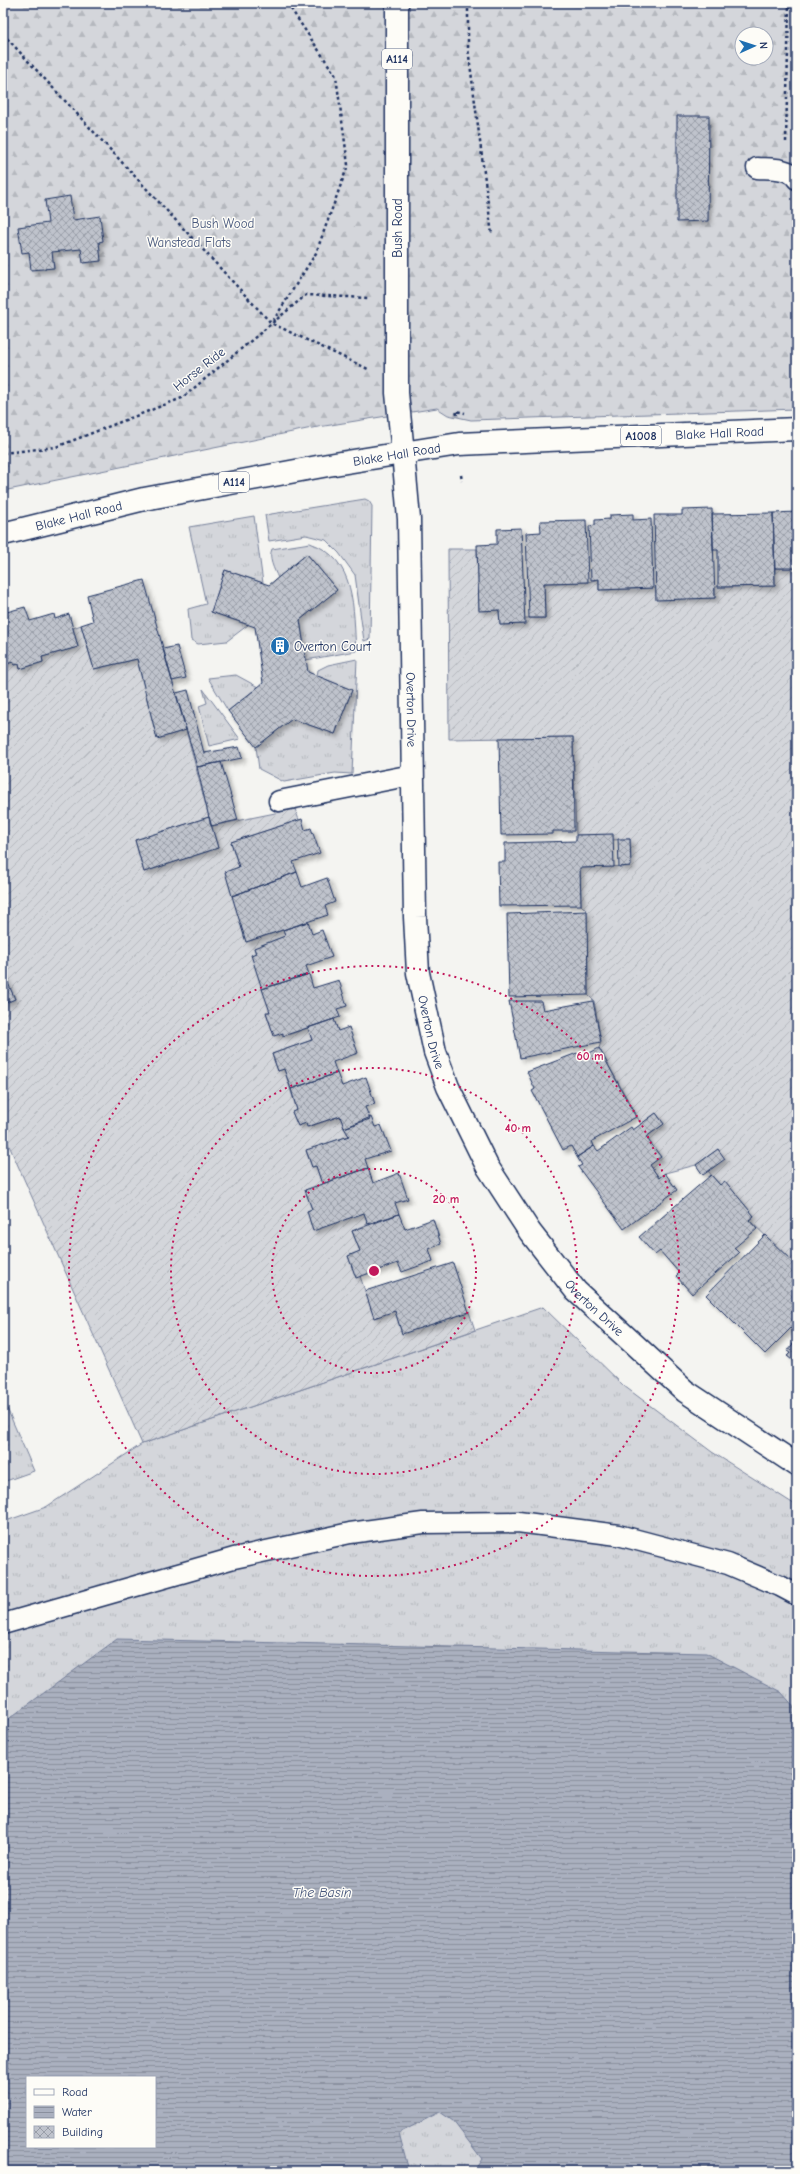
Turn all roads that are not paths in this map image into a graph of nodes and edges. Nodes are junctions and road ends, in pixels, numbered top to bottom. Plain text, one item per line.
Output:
1 (397, 3) edge
2 (757, 168) dead end
3 (790, 175) edge
4 (797, 429) edge
5 (403, 453) junction
6 (3, 534) edge
7 (412, 775) junction
8 (279, 801) dead end
9 (797, 1465) edge
10 (797, 1595) edge
11 (3, 1624) edge

1 - 5 main road, Bush Road / A114
2 - 3 lane
4 - 5 main road, Blake Hall Road / A1008
5 - 6 main road, Blake Hall Road / A114
5 - 7 main road, Overton Drive
7 - 8 lane
7 - 9 main road, Overton Drive
10 - 11 lane

